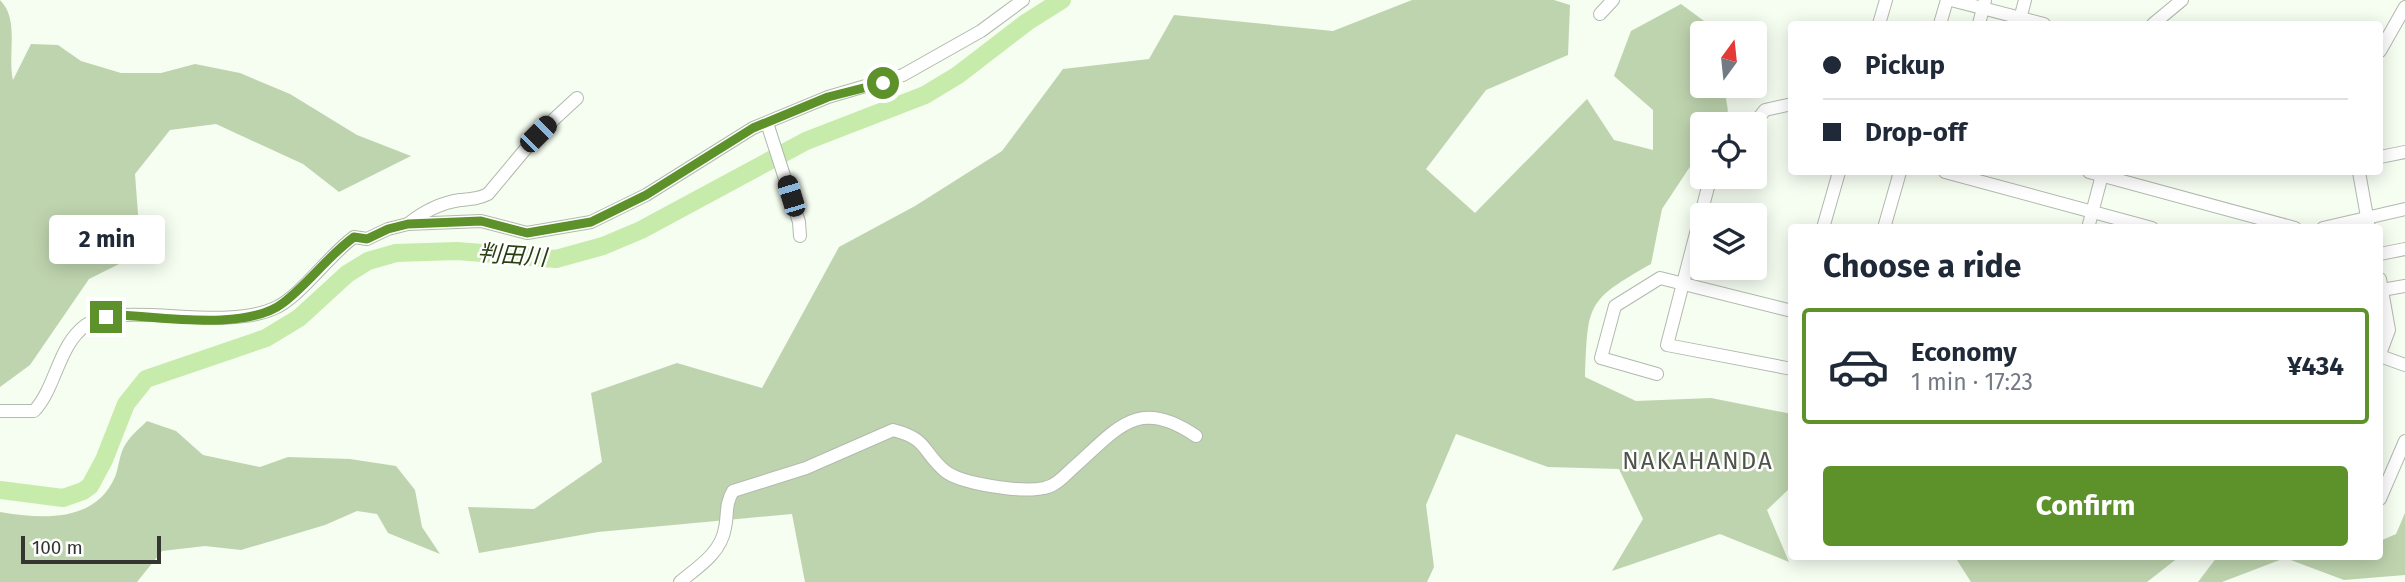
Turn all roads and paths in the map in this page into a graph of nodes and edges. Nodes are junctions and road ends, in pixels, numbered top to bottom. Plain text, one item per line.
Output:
1 (1023, 0) edge
2 (1613, 0) edge
3 (1886, 0) edge
4 (1949, 0) edge
5 (2025, 0) edge
6 (2182, 0) edge
7 (1984, 4) edge
8 (2405, 7) edge
9 (1600, 14) dead end
10 (2020, 19) junction
11 (1880, 21) edge
12 (1941, 21) edge
13 (1980, 21) edge
14 (2030, 21) edge
15 (2157, 21) edge
16 (2383, 46) edge
17 (577, 98) dead end
18 (1788, 105) edge
19 (1763, 112) edge
20 (767, 123) junction
21 (2405, 152) edge
22 (2383, 156) edge
23 (1838, 175) edge
24 (1899, 175) edge
25 (1956, 175) edge
26 (2102, 175) joint
27 (2360, 175) edge
28 (1707, 189) edge
29 (2405, 209) edge
30 (2093, 211) junction
31 (2368, 222) edge
32 (408, 224) junction
33 (1824, 224) edge
34 (1885, 224) edge
35 (2089, 224) edge
36 (2138, 224) edge
37 (2280, 224) edge
38 (800, 236) dead end
39 (2405, 249) edge
40 (2383, 253) edge
41 (1684, 282) junction
42 (2383, 285) edge
43 (2405, 286) edge
44 (2383, 296) edge
45 (1788, 310) edge
46 (2383, 347) edge
47 (2383, 356) edge
48 (2405, 365) edge
49 (1788, 368) edge
50 (1657, 374) dead end
51 (0, 411) edge
52 (1196, 436) dead end
53 (2405, 440) edge
54 (2383, 492) edge
55 (680, 582) edge

1 - 20 street
2 - 9 street
3 - 11 street
4 - 7 street
4 - 12 street
5 - 10 street
6 - 15 street
7 - 10 street
7 - 13 street
8 - 16 street
10 - 14 street
17 - 32 street
18 - 19 street
20 - 32 street
20 - 38 street
21 - 22 street
23 - 33 street
24 - 34 street
25 - 30 street
26 - 30 street
26 - 37 street
27 - 31 street
28 - 41 street
29 - 31 street
30 - 35 street
30 - 36 street
32 - 51 street
39 - 40 street
41 - 45 street
41 - 49 street
41 - 50 street
42 - 43 street
44 - 46 street
47 - 48 street
52 - 55 street
53 - 54 street

